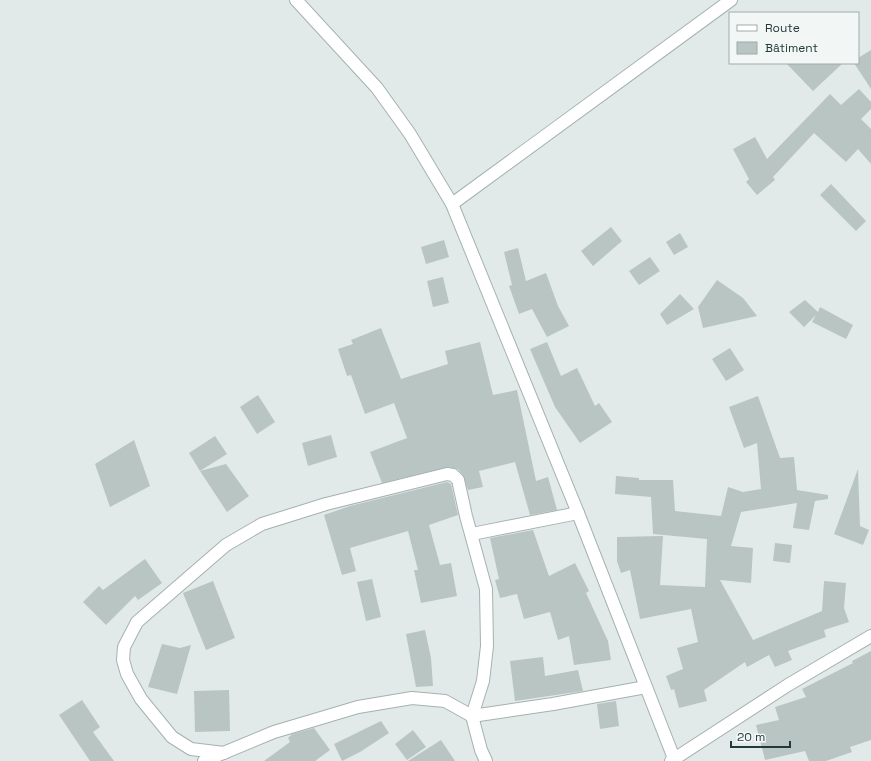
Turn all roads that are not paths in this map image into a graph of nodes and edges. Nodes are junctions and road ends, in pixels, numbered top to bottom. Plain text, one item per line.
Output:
1 (296, 0) edge
2 (732, 0) edge
3 (452, 204) junction
4 (578, 513) junction
5 (472, 534) junction
6 (871, 636) edge
7 (646, 687) junction
8 (472, 716) junction
9 (224, 753) junction
10 (674, 760) edge
11 (204, 761) edge
12 (486, 761) edge

1 - 3 street
2 - 3 street
3 - 4 street
4 - 5 street
4 - 7 street
5 - 8 street
5 - 9 street
6 - 10 street
7 - 8 street
7 - 10 street
8 - 9 street
8 - 12 street
9 - 11 street

